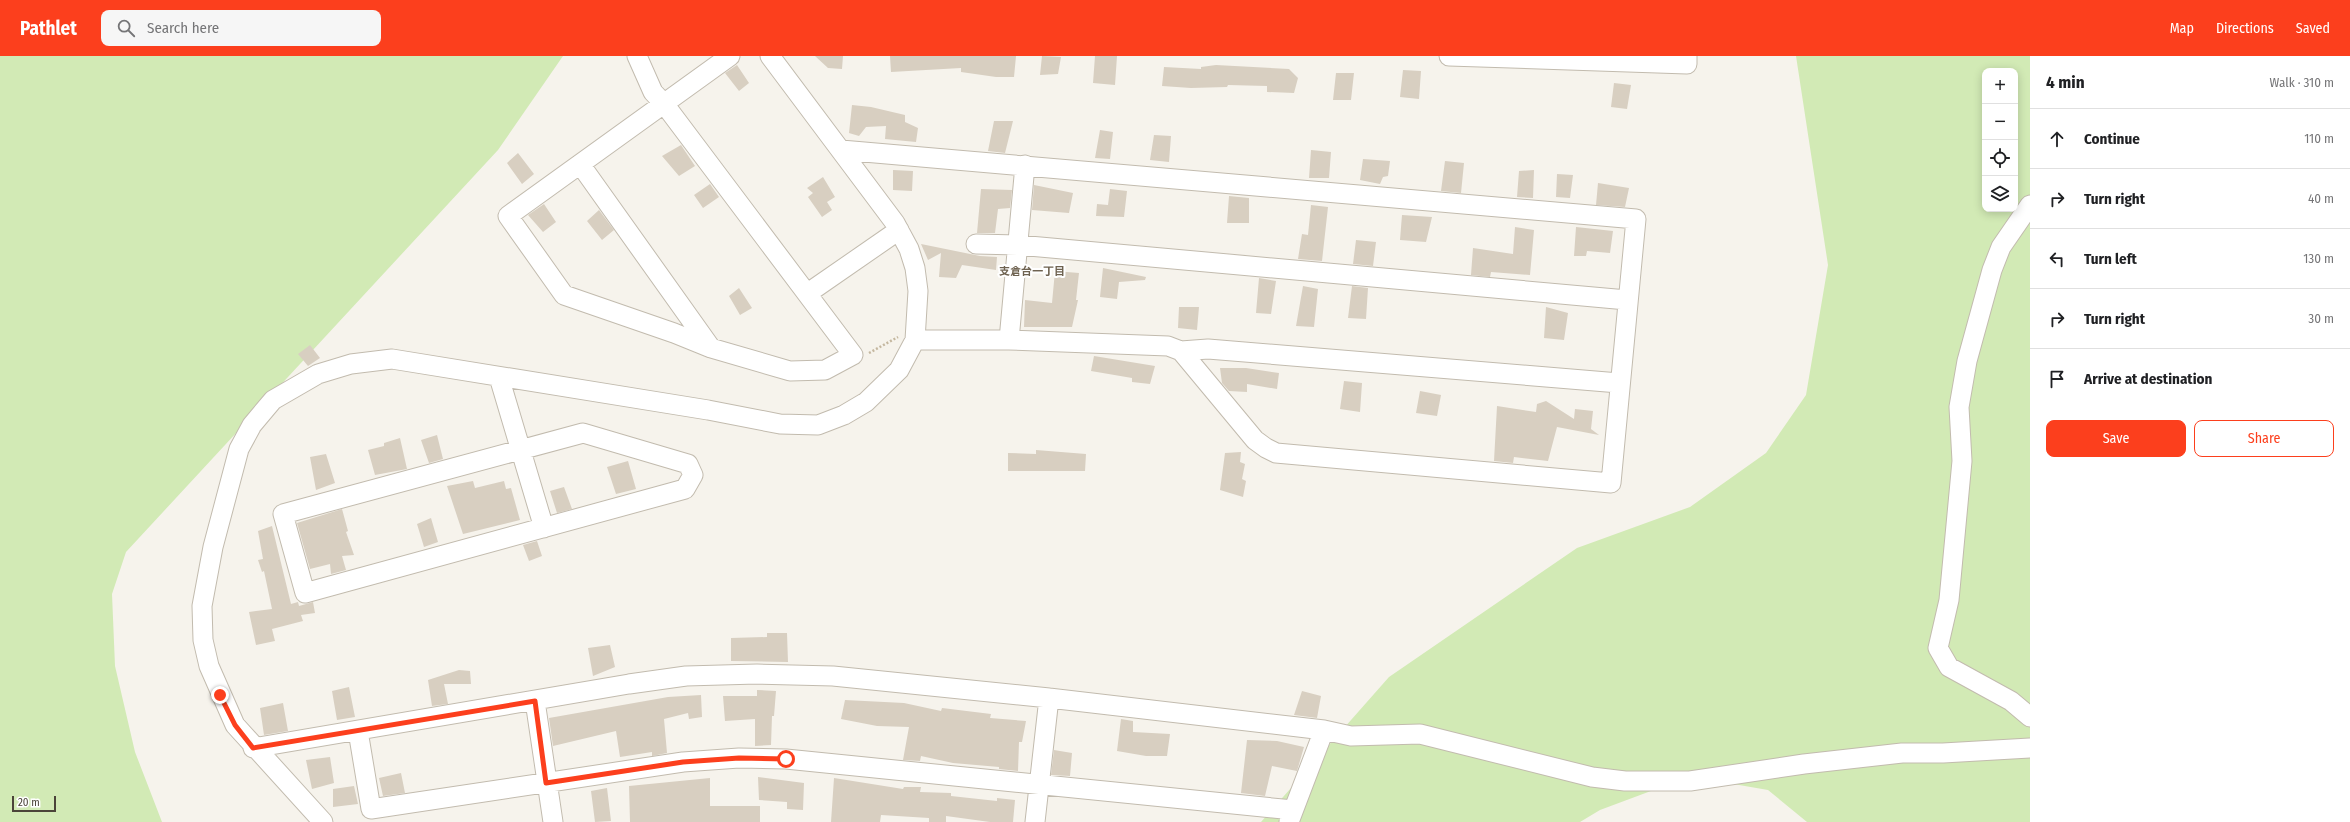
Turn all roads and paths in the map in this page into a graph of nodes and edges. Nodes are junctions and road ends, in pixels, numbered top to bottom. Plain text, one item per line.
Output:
1 (637, 56) edge
2 (730, 56) edge
3 (770, 56) edge
4 (1449, 56) edge
5 (1687, 56) edge
6 (665, 105) junction
7 (841, 150) junction
8 (580, 164) junction
9 (1025, 165) junction
10 (2030, 205) edge
11 (899, 230) junction
12 (976, 244) dead end
13 (1018, 245) junction
14 (808, 293) junction
15 (1628, 300) junction
16 (916, 333) junction
17 (1009, 340) junction
18 (711, 348) junction
19 (1181, 351) junction
20 (853, 355) junction
21 (499, 377) junction
22 (1619, 383) junction
23 (521, 450) junction
24 (544, 528) junction
25 (1049, 698) junction
26 (535, 701) junction
27 (2030, 717) edge
28 (1324, 730) junction
29 (358, 731) junction
30 (253, 748) junction
31 (2030, 748) edge
32 (546, 783) junction
33 (1040, 783) junction
34 (1291, 816) edge
35 (323, 822) edge
36 (553, 822) edge
37 (1035, 822) edge

1 - 6 street
2 - 6 street
3 - 7 street
4 - 5 street
6 - 8 street
6 - 14 street
7 - 9 street
7 - 11 street
8 - 18 street
8 - 18 street
9 - 13 street
9 - 15 street
10 - 27 street
11 - 14 street
11 - 16 street
12 - 13 street
13 - 15 street
13 - 17 street
14 - 20 street
15 - 22 street
16 - 17 street
16 - 20 path
16 - 21 street
17 - 19 street
18 - 20 street
19 - 22 street
19 - 22 street
21 - 23 street
21 - 30 street
23 - 24 street
23 - 24 street
23 - 24 street
25 - 26 street
25 - 28 street
25 - 33 street
26 - 29 street
26 - 32 street
28 - 31 street
28 - 34 street
29 - 30 street
29 - 32 street
30 - 35 street
32 - 33 street
32 - 36 street
33 - 34 street
33 - 37 street

